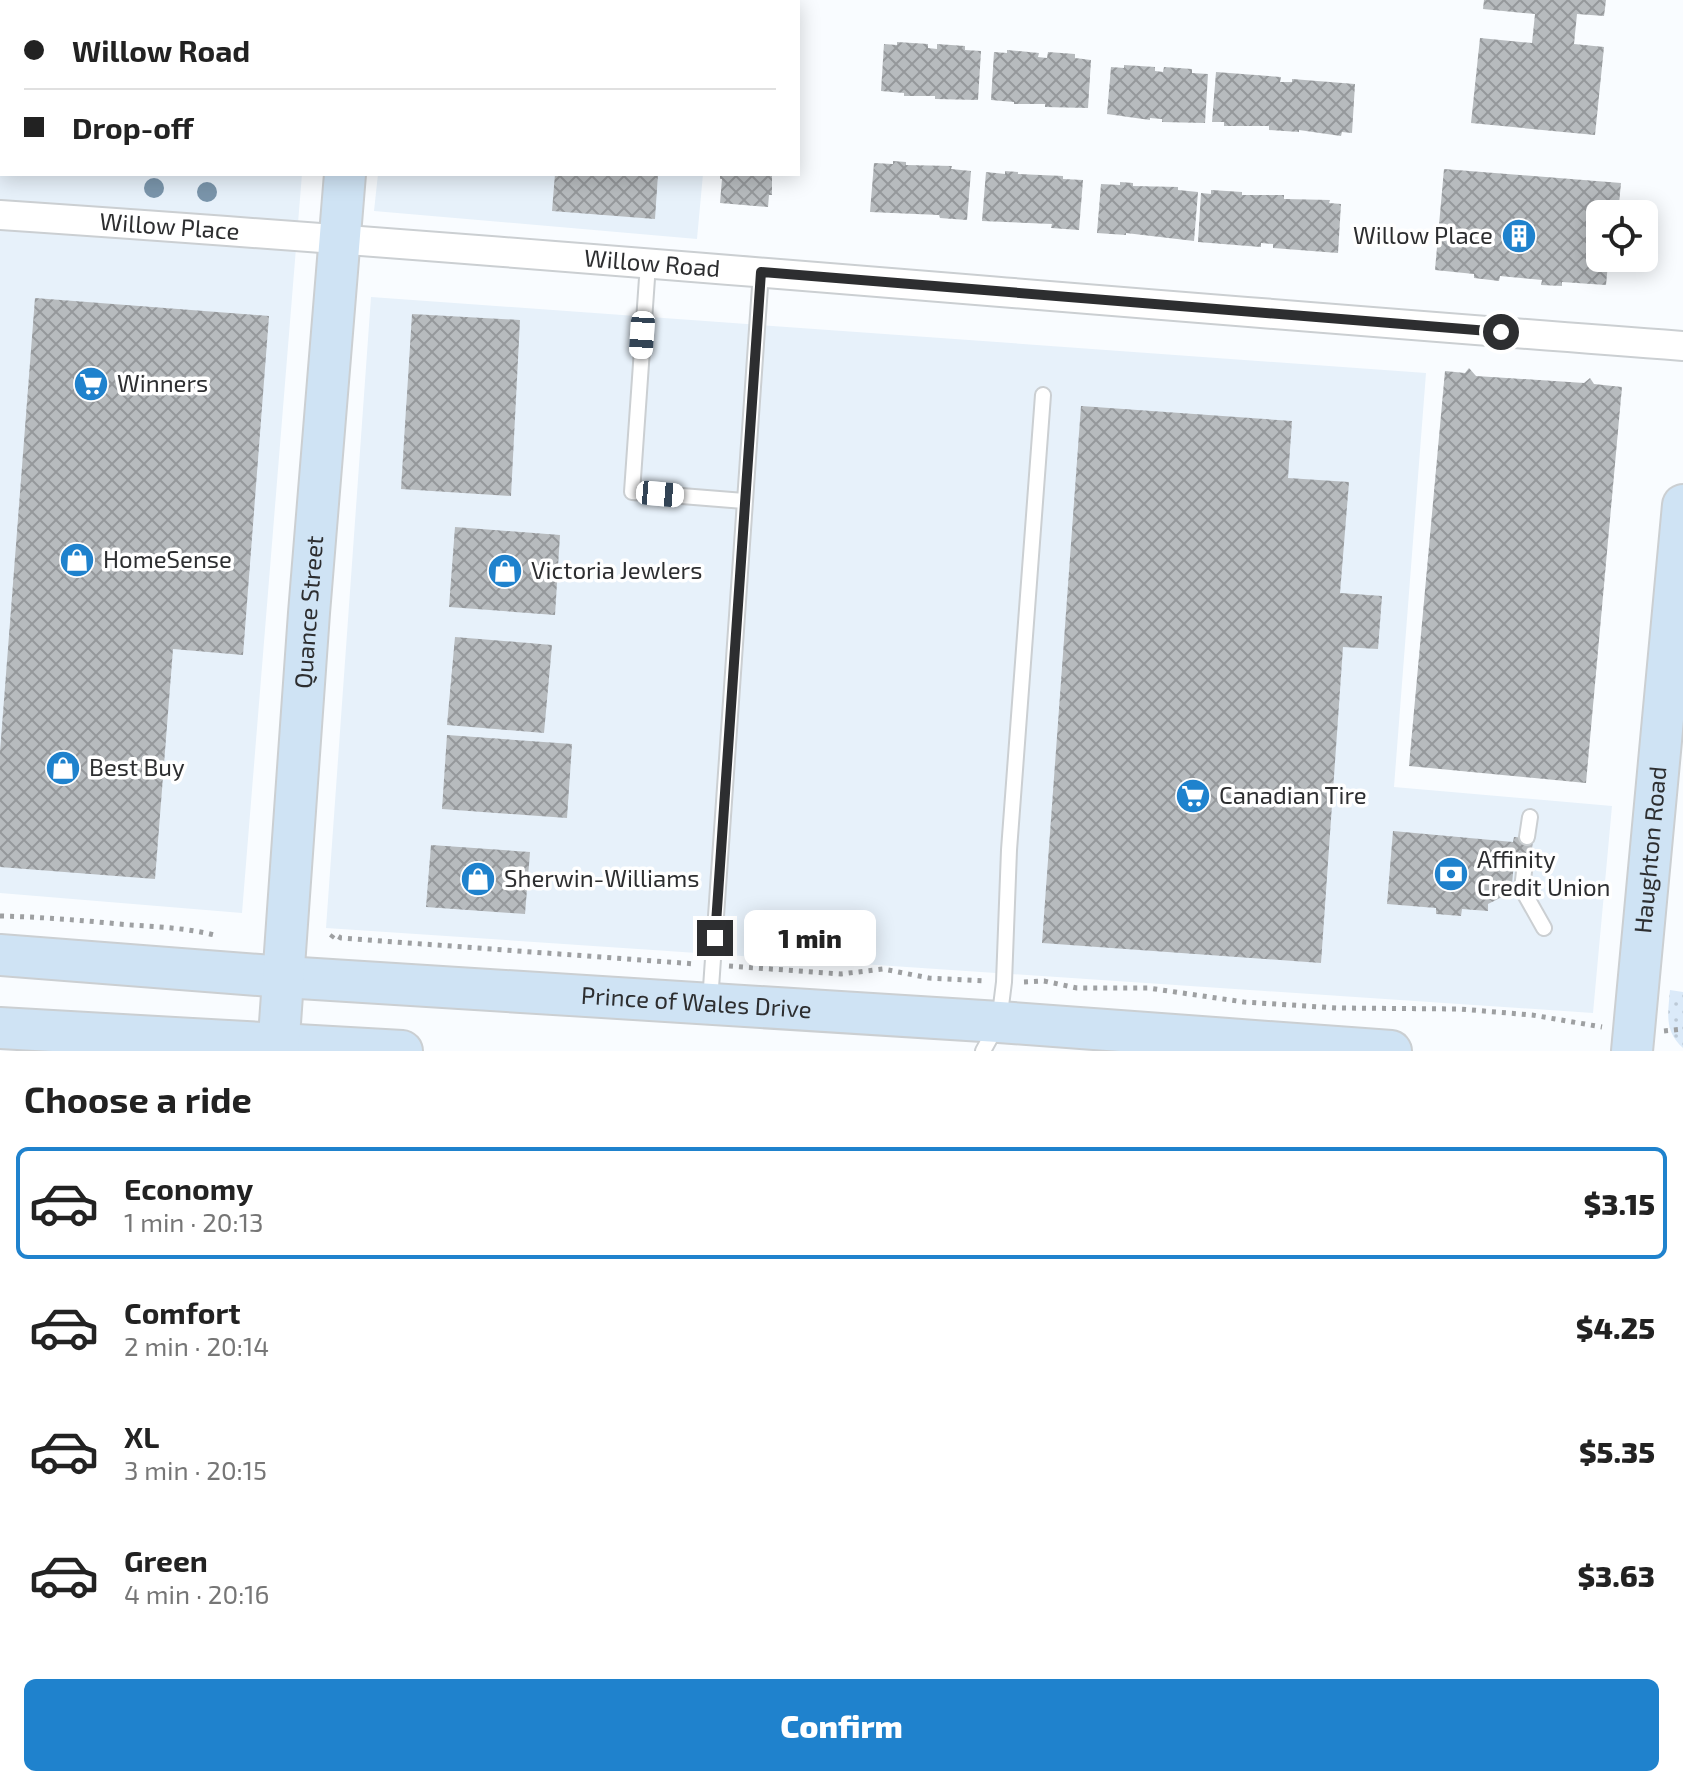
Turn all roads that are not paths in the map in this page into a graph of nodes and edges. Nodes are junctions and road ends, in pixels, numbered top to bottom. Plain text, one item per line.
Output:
1 (345, 176) edge
2 (0, 215) edge
3 (340, 238) junction
4 (648, 264) junction
5 (761, 272) junction
6 (1683, 346) edge
7 (1043, 395) dead end
8 (744, 501) junction
9 (1683, 505) edge
10 (1530, 817) dead end
11 (1527, 837) dead end
12 (1525, 863) dead end
13 (1544, 928) dead end
14 (0, 955) edge
15 (284, 977) junction
16 (711, 984) junction
17 (0, 1028) edge
18 (991, 1036) edge
19 (1633, 1040) edge
20 (278, 1047) edge
21 (402, 1051) edge
22 (1391, 1051) edge

1 - 3 main road, Quance Street
2 - 3 street, Willow Place
3 - 4 street, Willow Road
3 - 15 main road, Quance Street
4 - 5 street, Willow Road
4 - 8 lane
5 - 6 street, Willow Road
5 - 8 lane
7 - 18 lane
8 - 16 lane
9 - 19 main road, Haughton Road
10 - 11 lane
12 - 13 lane
14 - 15 main road, Prince of Wales Drive
15 - 16 main road, Prince of Wales Drive
15 - 20 main road, Quance Street
16 - 18 main road, Prince of Wales Drive
17 - 20 main road
18 - 22 main road, Prince of Wales Drive
20 - 21 main road

